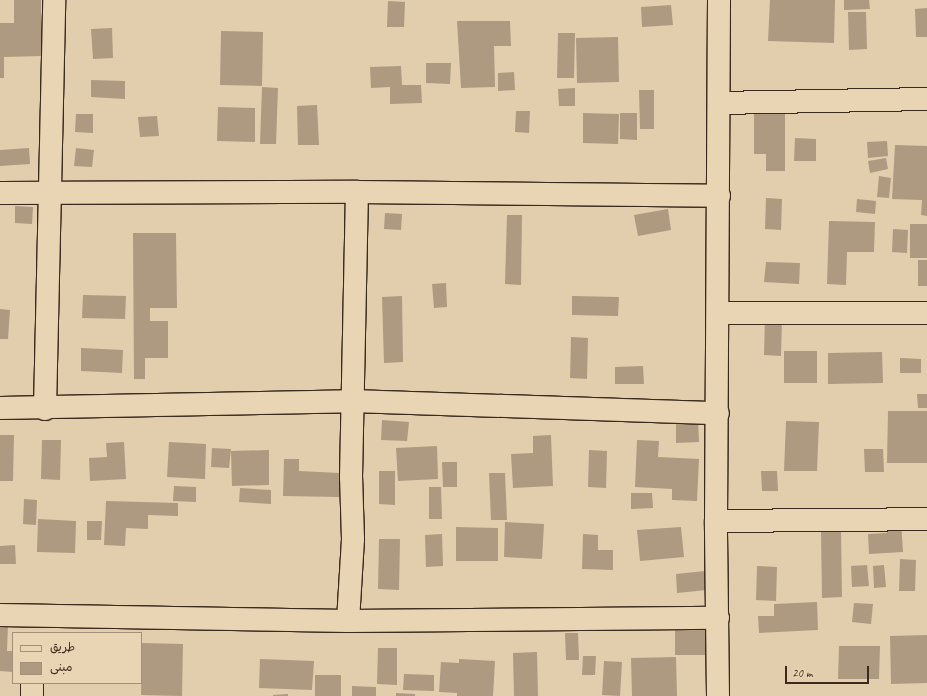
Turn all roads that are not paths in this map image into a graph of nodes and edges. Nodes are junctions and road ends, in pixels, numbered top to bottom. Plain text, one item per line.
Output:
1 (54, 0) edge
2 (720, 0) edge
3 (927, 99) edge
4 (719, 103) junction
5 (357, 192) junction
6 (0, 193) edge
7 (49, 194) junction
8 (719, 196) junction
9 (719, 313) junction
10 (927, 313) edge
11 (352, 401) junction
12 (0, 408) edge
13 (45, 409) junction
14 (718, 413) junction
15 (927, 519) edge
16 (716, 521) junction
17 (0, 615) edge
18 (718, 618) junction
19 (348, 621) junction
20 (34, 625) edge
21 (32, 684) edge
22 (32, 696) edge
23 (718, 696) edge

1 - 7 street
2 - 4 street
3 - 4 street
4 - 8 street
5 - 7 street
5 - 8 street
5 - 11 street
6 - 7 street
7 - 13 street
8 - 9 street
9 - 10 street
9 - 14 street
11 - 13 street
11 - 14 street
11 - 19 street
12 - 13 street
14 - 16 street
15 - 16 street
16 - 18 street
17 - 20 street
18 - 19 street
18 - 23 street
19 - 20 street
21 - 22 street

